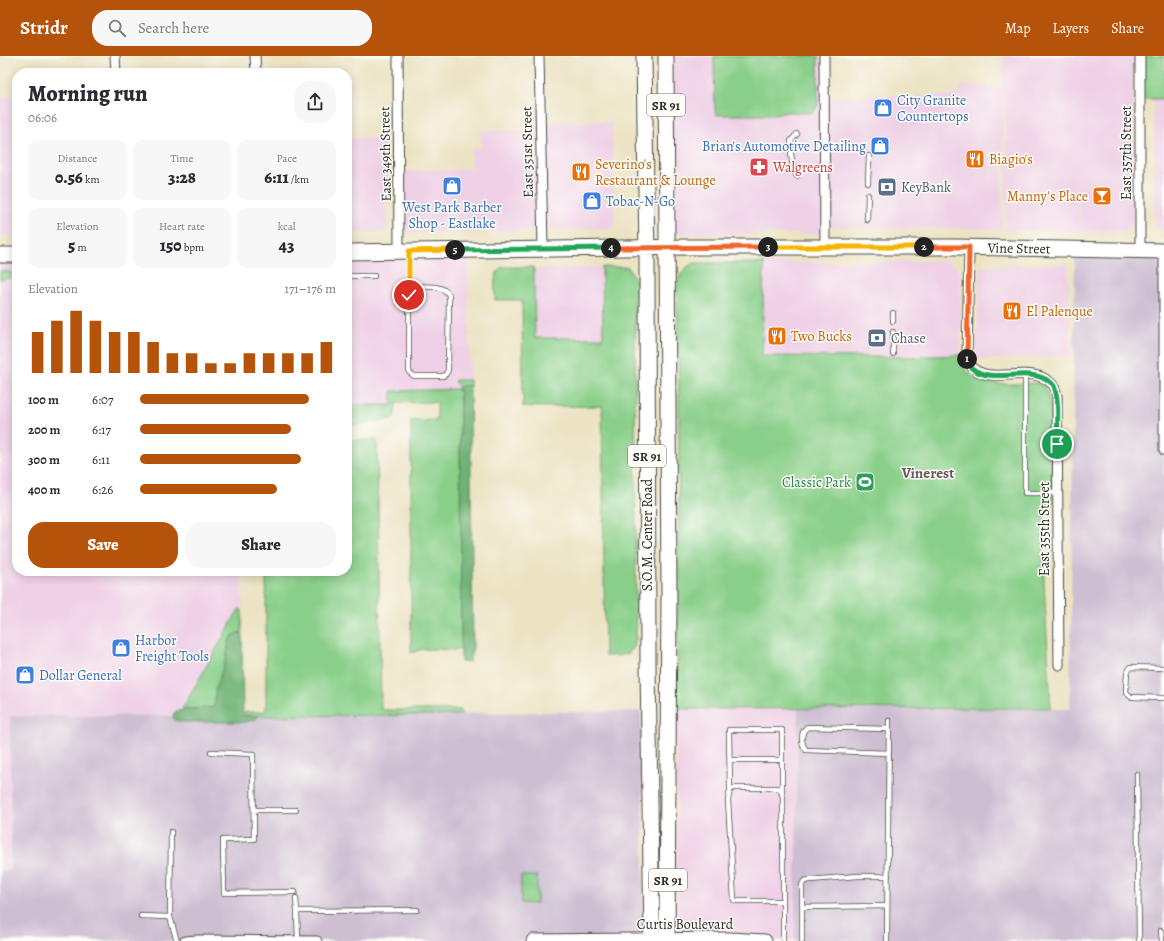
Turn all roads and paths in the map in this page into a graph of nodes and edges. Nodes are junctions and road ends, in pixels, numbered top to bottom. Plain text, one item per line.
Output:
1 (115, 56) edge
2 (255, 56) edge
3 (398, 56) edge
4 (539, 56) edge
5 (644, 56) edge
6 (824, 56) edge
7 (1140, 56) edge
8 (668, 58) edge
9 (116, 68) edge
10 (256, 68) edge
11 (797, 134) dead end
12 (869, 156) dead end
13 (797, 176) dead end
14 (868, 183) dead end
15 (868, 195) dead end
16 (867, 220) dead end
17 (667, 247) junction
18 (825, 247) junction
19 (969, 247) junction
20 (542, 248) junction
21 (647, 248) junction
22 (1140, 250) junction
23 (1164, 250) edge
24 (404, 251) junction
25 (352, 252) edge
26 (0, 255) edge
27 (12, 255) edge
28 (352, 276) edge
29 (374, 276) dead end
30 (409, 287) junction
31 (1164, 288) edge
32 (893, 313) dead end
33 (1164, 320) edge
34 (893, 321) dead end
35 (893, 332) dead end
36 (893, 354) dead end
37 (1025, 375) junction
38 (1164, 450) edge
39 (1058, 493) junction
40 (1059, 665) dead end
41 (1164, 668) edge
42 (1164, 698) edge
43 (889, 720) dead end
44 (889, 728) junction
45 (212, 752) dead end
46 (889, 753) junction
47 (730, 760) junction
48 (782, 760) junction
49 (1137, 774) dead end
50 (730, 790) junction
51 (782, 794) junction
52 (254, 810) junction
53 (296, 810) dead end
54 (171, 832) dead end
55 (888, 876) junction
56 (295, 892) dead end
57 (296, 898) dead end
58 (783, 901) junction
59 (887, 906) junction
60 (802, 907) junction
61 (417, 910) dead end
62 (297, 911) junction
63 (141, 916) dead end
64 (170, 917) junction
65 (1161, 931) dead end
66 (177, 941) edge
67 (185, 941) edge
68 (298, 941) edge
69 (317, 941) edge
70 (533, 941) edge
71 (652, 941) edge
72 (667, 941) edge
73 (765, 941) edge
74 (783, 941) edge
75 (802, 941) edge
76 (887, 941) edge
77 (1139, 941) edge
78 (1162, 941) edge

1 - 9 street
2 - 10 street
3 - 24 street, East 349th Street
4 - 20 street, East 351st Street
5 - 21 main road, S.O.M. Center Road / SR 91
6 - 18 street
7 - 22 street, East 357th Street
8 - 17 main road, S.O.M. Center Road / SR 91
11 - 13 lane
12 - 14 lane
15 - 16 lane
17 - 18 main road, Vine Street
17 - 21 main road, Vine Street
17 - 72 main road, S.O.M. Center Road / SR 91
18 - 19 main road, Vine Street
19 - 22 main road, Vine Street
19 - 37 street, East 355th Street
20 - 21 main road, Vine Street
20 - 24 main road, Vine Street
21 - 71 main road, S.O.M. Center Road / SR 91
22 - 23 main road, Vine Street
23 - 31 street
24 - 25 main road, Vine Street
24 - 30 lane
26 - 27 main road
28 - 29 lane
30 - 30 lane
31 - 33 street
32 - 34 lane
33 - 38 street
35 - 36 lane
37 - 39 street, East 355th Street
37 - 39 lane
39 - 40 street, East 355th Street
41 - 42 lane
43 - 44 lane
44 - 46 lane
44 - 46 lane
45 - 52 lane
46 - 55 lane
47 - 48 lane
47 - 48 lane
47 - 50 lane
48 - 51 lane
49 - 77 lane
50 - 51 lane
50 - 58 lane
51 - 58 lane
52 - 53 lane
52 - 56 lane
54 - 64 lane
55 - 59 lane
55 - 60 lane
57 - 62 lane
58 - 74 lane
59 - 60 lane
59 - 76 lane
60 - 75 lane
61 - 62 lane
62 - 68 lane
63 - 64 lane
64 - 66 lane
65 - 78 lane
67 - 68 street
68 - 69 street
70 - 71 street, Curtis Boulevard
71 - 72 street, Curtis Boulevard
72 - 73 street, Curtis Boulevard

